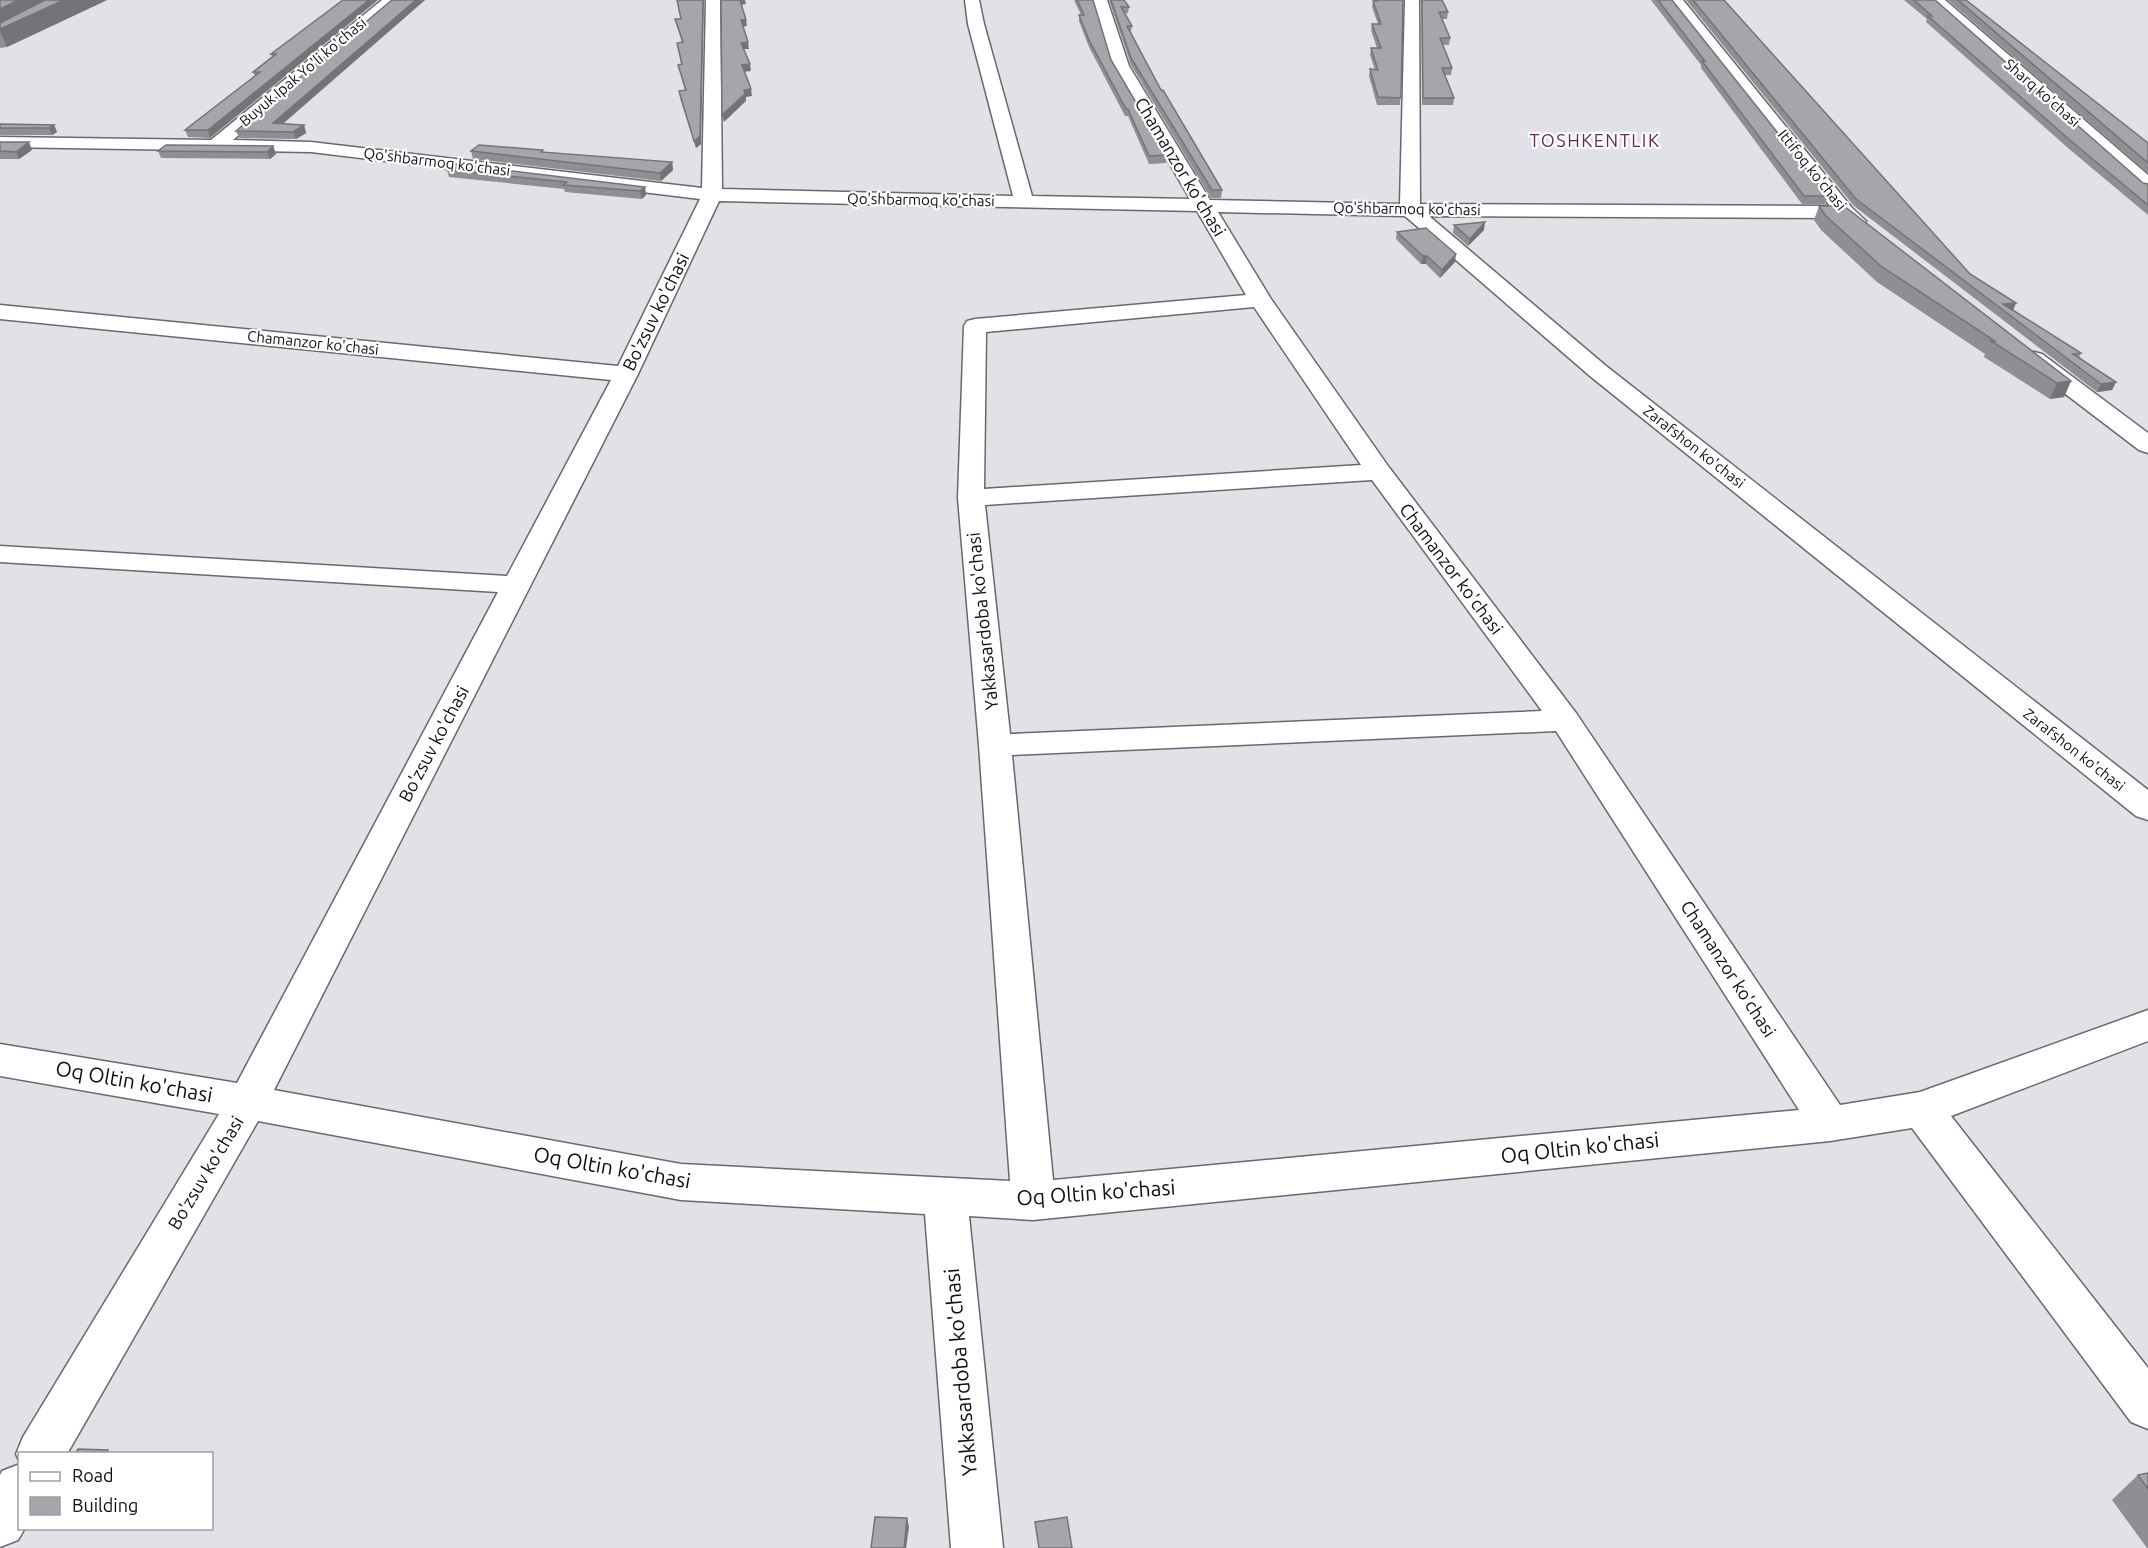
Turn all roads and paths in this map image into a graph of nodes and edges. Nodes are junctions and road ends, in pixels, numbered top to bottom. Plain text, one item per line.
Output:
1 (391, 0) edge
2 (713, 0) edge
3 (972, 0) edge
4 (1100, 0) edge
5 (1412, 0) edge
6 (1675, 0) edge
7 (1936, 0) edge
8 (0, 142) edge
9 (216, 145) junction
10 (2148, 185) edge
11 (712, 195) junction
12 (1024, 202) junction
13 (1202, 205) junction
14 (1410, 210) junction
15 (1845, 212) junction
16 (1872, 233) edge
17 (1260, 300) junction
18 (0, 312) edge
19 (2020, 348) edge
20 (626, 374) junction
21 (2148, 445) edge
22 (1379, 472) junction
23 (971, 498) junction
24 (0, 554) edge
25 (517, 585) junction
26 (1565, 720) junction
27 (995, 745) junction
28 (2148, 808) edge
29 (2148, 1026) edge
30 (0, 1059) edge
31 (248, 1102) junction
32 (1922, 1109) junction
33 (1830, 1124) junction
34 (945, 1196) junction
35 (1033, 1201) junction
36 (2148, 1406) edge
37 (41, 1452) edge
38 (18, 1492) edge
39 (0, 1522) edge
40 (977, 1548) edge

1 - 9 street, Buyuk Ipak Yo'li ko'chasi
2 - 11 street, Bo'zsuv ko'chasi
3 - 12 street
4 - 13 street, Chamanzor ko'chasi
5 - 14 street
6 - 15 street, Ittifoq ko'chasi
7 - 10 street, Sharq ko'chasi
8 - 9 street, Qo'shbarmoq ko'chasi
9 - 11 street, Qo'shbarmoq ko'chasi
11 - 12 street, Qo'shbarmoq ko'chasi
11 - 20 street, Bo'zsuv ko'chasi
12 - 13 street, Qo'shbarmoq ko'chasi
13 - 14 street, Qo'shbarmoq ko'chasi
13 - 17 street, Chamanzor ko'chasi
14 - 15 street, Qo'shbarmoq ko'chasi
14 - 28 street, Zarafshon ko'chasi
15 - 16 street, Ittifoq ko'chasi
17 - 22 street, Chamanzor ko'chasi
17 - 23 street, Yakkasardoba ko'chasi
18 - 20 street, Chamanzor ko'chasi
19 - 21 street
20 - 25 street, Bo'zsuv ko'chasi
22 - 23 street
22 - 26 street, Chamanzor ko'chasi
23 - 27 street, Yakkasardoba ko'chasi
24 - 25 street
25 - 31 street, Bo'zsuv ko'chasi
26 - 27 street
26 - 33 street, Chamanzor ko'chasi
27 - 35 street, Yakkasardoba ko'chasi
29 - 32 street, Oq Oltin ko'chasi
30 - 31 street, Oq Oltin ko'chasi
31 - 34 street, Oq Oltin ko'chasi
31 - 37 street, Bo'zsuv ko'chasi
32 - 33 street, Oq Oltin ko'chasi
32 - 36 street
33 - 35 street, Oq Oltin ko'chasi
34 - 35 street, Oq Oltin ko'chasi
34 - 40 street, Yakkasardoba ko'chasi
38 - 39 street

